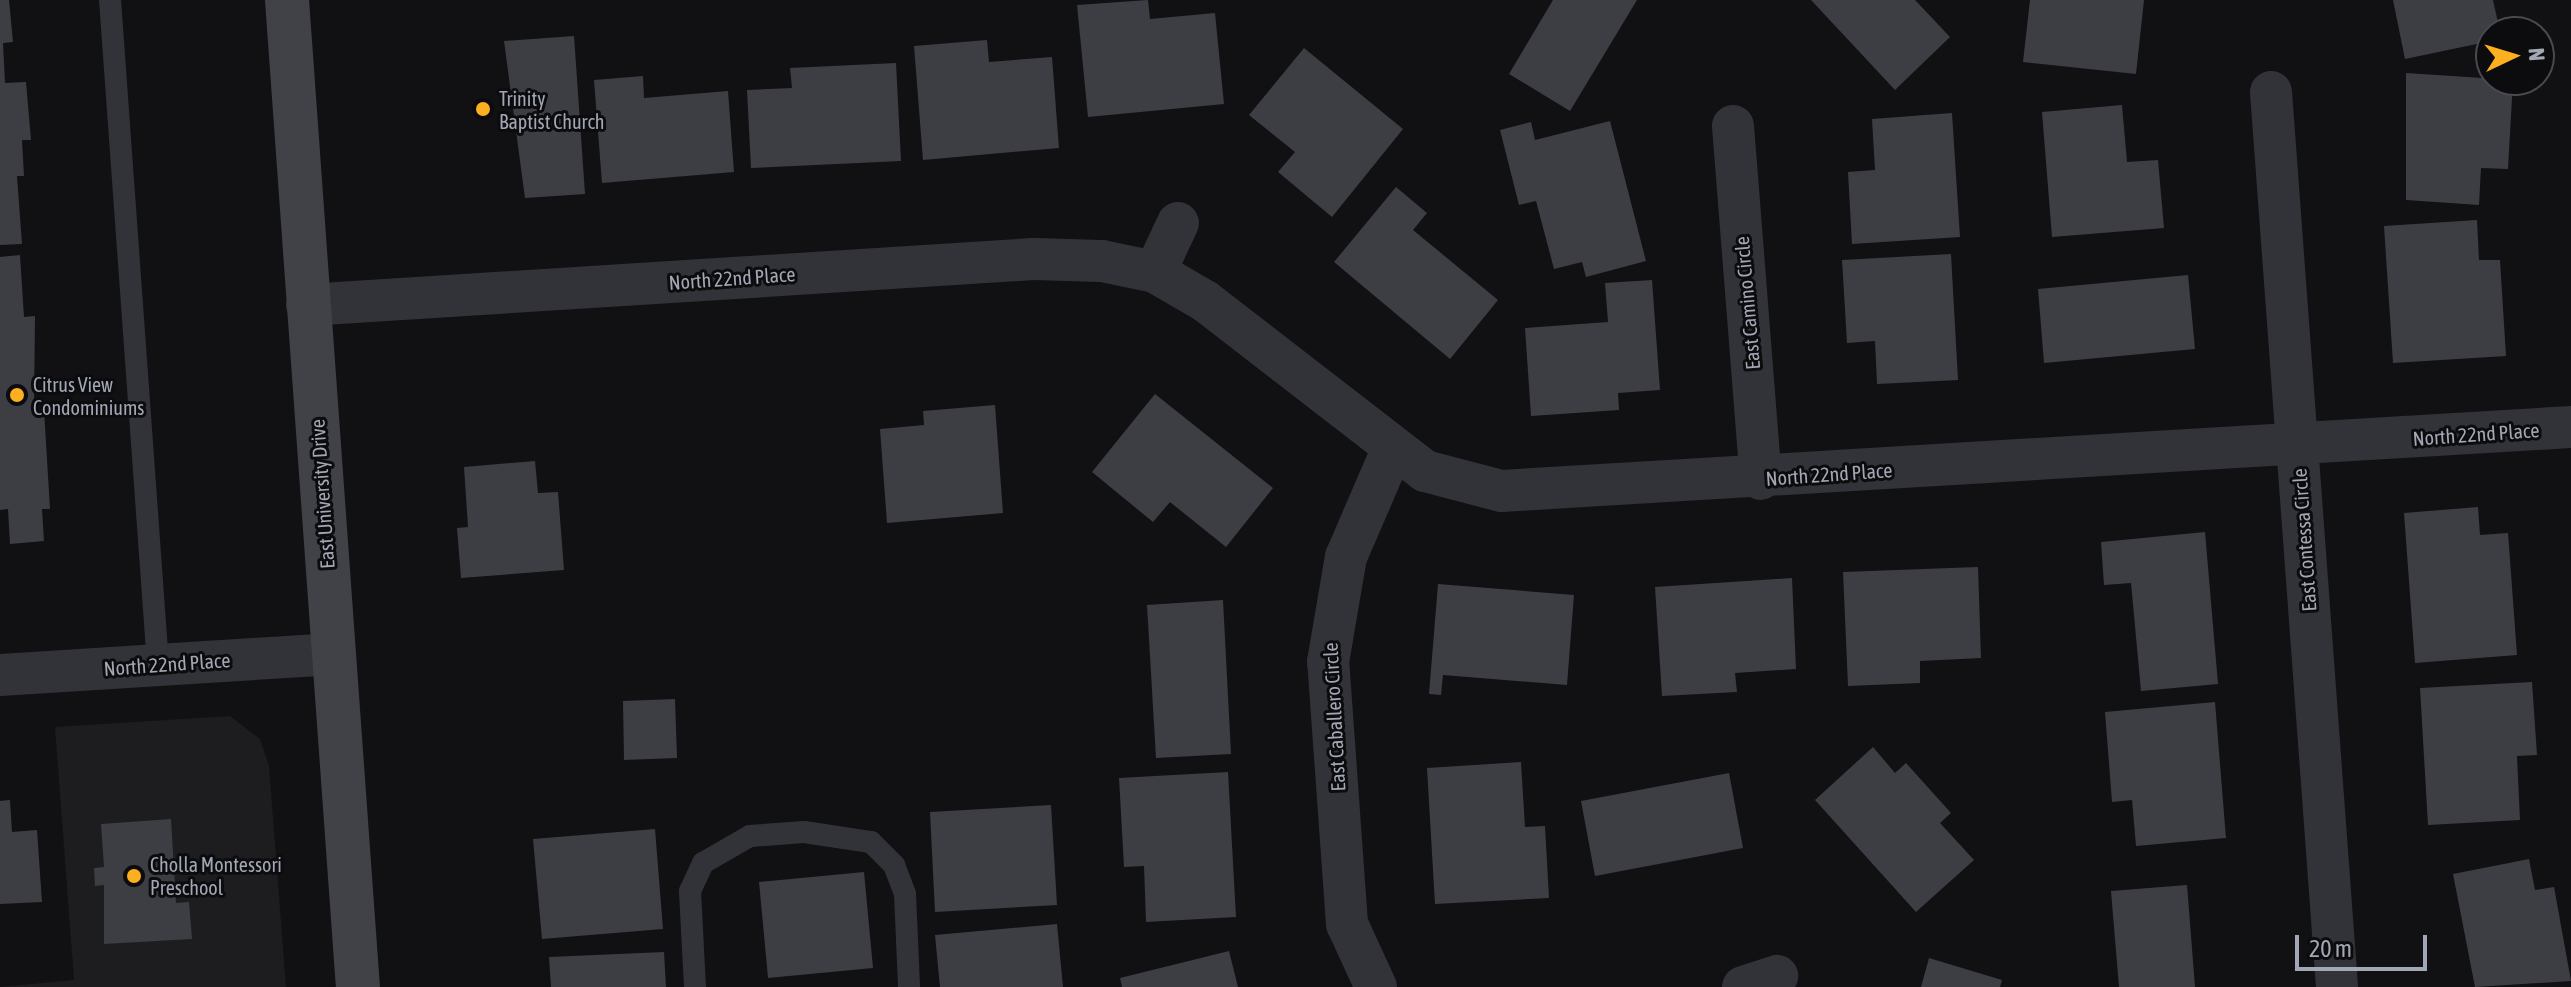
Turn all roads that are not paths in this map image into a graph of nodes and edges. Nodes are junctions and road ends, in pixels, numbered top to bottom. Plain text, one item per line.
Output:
1 (110, 0) edge
2 (287, 0) edge
3 (2271, 92) dead end
4 (1733, 126) dead end
5 (1178, 223) dead end
6 (1155, 272) junction
7 (307, 305) junction
8 (2571, 427) edge
9 (2297, 446) junction
10 (1392, 450) junction
11 (1761, 479) junction
12 (334, 654) junction
13 (158, 665) junction
14 (0, 675) edge
15 (358, 987) edge
16 (695, 987) edge
17 (909, 987) edge
18 (1376, 987) edge
19 (2337, 987) edge

1 - 13 lane
2 - 7 main road, East University Drive
3 - 9 street, East Contessa Circle
4 - 11 street, East Camino Circle
5 - 6 street
6 - 7 street, North 22nd Place
6 - 10 street, North 22nd Place
7 - 12 main road, East University Drive
8 - 9 street, North 22nd Place
9 - 11 street, North 22nd Place
9 - 19 street, East Contessa Circle
10 - 11 street, North 22nd Place
10 - 18 street, East Caballero Circle
12 - 13 street, North 22nd Place
12 - 15 main road, East University Drive
13 - 14 street, North 22nd Place
16 - 17 lane

